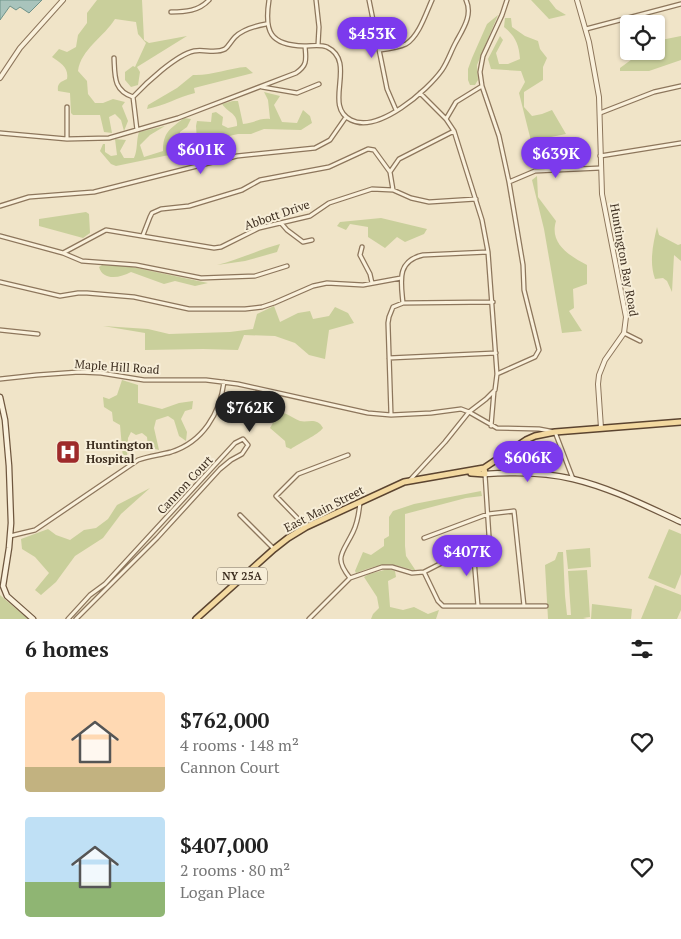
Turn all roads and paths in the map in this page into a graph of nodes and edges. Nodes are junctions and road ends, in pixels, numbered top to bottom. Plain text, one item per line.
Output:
1 (63, 0) edge
2 (209, 0) edge
3 (268, 0) edge
4 (316, 0) edge
5 (369, 0) edge
6 (432, 0) edge
7 (466, 0) edge
8 (507, 0) edge
9 (578, 0) edge
10 (681, 4) edge
11 (171, 12) dead end
12 (266, 24) junction
13 (586, 29) junction
14 (318, 45) junction
15 (305, 46) junction
16 (379, 50) junction
17 (114, 58) dead end
18 (0, 78) edge
19 (319, 84) dead end
20 (482, 86) junction
21 (681, 86) edge
22 (261, 87) junction
23 (420, 92) junction
24 (133, 97) junction
25 (67, 107) dead end
26 (396, 110) junction
27 (600, 113) junction
28 (346, 117) junction
29 (446, 119) junction
30 (137, 130) junction
31 (454, 131) junction
32 (0, 133) edge
33 (67, 139) junction
34 (681, 143) edge
35 (600, 156) junction
36 (601, 168) junction
37 (390, 172) junction
38 (509, 182) junction
39 (393, 190) junction
40 (476, 198) junction
41 (0, 206) edge
42 (281, 223) junction
43 (0, 236) edge
44 (143, 236) junction
45 (312, 240) dead end
46 (362, 247) dead end
47 (488, 252) junction
48 (63, 253) junction
49 (287, 266) dead end
50 (401, 278) junction
51 (0, 282) edge
52 (372, 283) junction
53 (493, 302) junction
54 (402, 303) junction
55 (0, 330) edge
56 (624, 333) junction
57 (38, 334) dead end
58 (640, 342) dead end
59 (496, 353) junction
60 (389, 358) junction
61 (497, 374) junction
62 (0, 379) edge
63 (224, 382) junction
64 (494, 390) junction
65 (0, 397) edge
66 (469, 412) junction
67 (2, 415) edge
68 (391, 415) junction
69 (681, 422) edge
70 (491, 426) junction
71 (601, 428) junction
72 (555, 432) junction
73 (348, 455) dead end
74 (485, 471) junction
75 (205, 476) junction
76 (573, 478) junction
77 (410, 480) junction
78 (209, 481) junction
79 (360, 502) junction
80 (488, 514) junction
81 (240, 515) dead end
82 (681, 522) edge
83 (162, 523) junction
84 (166, 527) junction
85 (306, 527) junction
86 (10, 536) junction
87 (424, 538) dead end
88 (473, 547) junction
89 (274, 549) junction
90 (123, 564) junction
91 (128, 569) junction
92 (424, 572) junction
93 (2, 577) edge
94 (350, 578) junction
95 (0, 588) edge
96 (98, 589) junction
97 (2, 593) edge
98 (102, 593) junction
99 (478, 606) junction
100 (524, 606) junction
101 (546, 606) dead end
102 (76, 611) junction
103 (80, 614) junction
104 (33, 619) edge
105 (68, 619) edge
106 (76, 619) edge
107 (196, 619) edge
108 (309, 619) edge

1 - 18 street
2 - 11 street
3 - 12 street
4 - 14 street
5 - 16 street
6 - 16 street
7 - 23 street
8 - 20 street
9 - 13 street, Huntington Bay Road
10 - 13 street
12 - 15 street
12 - 24 street
13 - 27 street, Huntington Bay Road
14 - 15 street
14 - 28 street
15 - 22 street
16 - 26 street
17 - 24 street
19 - 22 street
20 - 29 street
20 - 38 street
21 - 27 street
22 - 30 street
23 - 26 street
23 - 29 street
24 - 30 street
25 - 33 street
26 - 28 street
27 - 35 street, Huntington Bay Road
28 - 41 street
29 - 31 street
30 - 33 street
31 - 37 street
31 - 40 street
32 - 33 street
34 - 35 street
35 - 36 street, Huntington Bay Road
36 - 38 street
36 - 56 street, Huntington Bay Road
37 - 39 street
37 - 44 street
38 - 61 street
39 - 40 street, Abbott Drive
39 - 42 street, Abbott Drive
40 - 47 street
42 - 44 street, Abbott Drive
42 - 45 street
43 - 48 street
44 - 48 street, Abbott Drive
46 - 52 street
47 - 50 street
47 - 53 street
48 - 49 street
50 - 52 street
50 - 54 street
51 - 52 street
53 - 54 street
53 - 59 street
54 - 60 street
55 - 57 street
56 - 58 street
56 - 71 street, Huntington Bay Road
59 - 60 street
59 - 61 street
60 - 68 street
61 - 64 street
62 - 63 street, Maple Hill Road
63 - 68 street, Maple Hill Road
63 - 86 street
64 - 66 street
64 - 70 street
65 - 67 main road
66 - 68 street, Maple Hill Road
66 - 70 street
66 - 77 street
67 - 86 main road
69 - 71 main road, East Main Street
70 - 72 street
71 - 72 main road, East Main Street
72 - 74 main road, East Main Street
72 - 76 street
73 - 85 street
74 - 76 main road
74 - 77 main road, East Main Street / NY 25A
74 - 80 street
75 - 78 street
75 - 78 street, Cannon Court
75 - 83 street, Cannon Court
76 - 82 main road
77 - 79 main road, East Main Street / NY 25A
78 - 84 street, Cannon Court
79 - 85 main road, East Main Street / NY 25A
79 - 94 street
80 - 87 street
80 - 88 street
80 - 100 street
81 - 89 street
83 - 84 street
83 - 90 street, Cannon Court
84 - 91 street, Cannon Court
85 - 89 main road, East Main Street / NY 25A
86 - 93 main road
88 - 92 street
88 - 99 street
89 - 107 main road, East Main Street / NY 25A
90 - 91 street
90 - 96 street, Cannon Court
91 - 98 street, Cannon Court
92 - 94 street
92 - 99 street
93 - 95 main road
93 - 97 main road
94 - 108 street
96 - 98 street
96 - 102 street, Cannon Court
97 - 104 main road
98 - 103 street, Cannon Court
99 - 100 street
100 - 101 street
102 - 103 street
102 - 105 street, Cannon Court
103 - 106 street, Cannon Court

